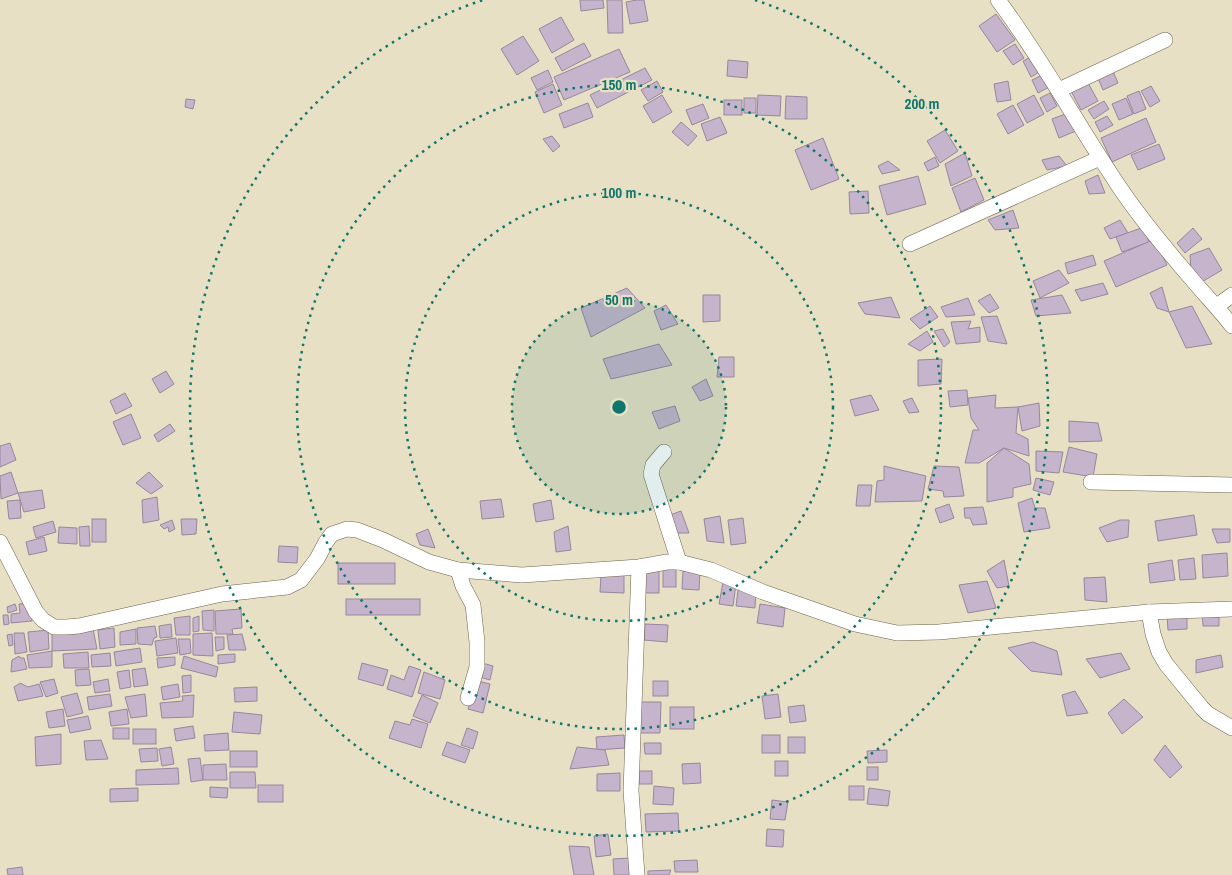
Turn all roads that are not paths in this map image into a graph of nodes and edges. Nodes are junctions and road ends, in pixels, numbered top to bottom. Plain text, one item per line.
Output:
1 (998, 0) edge
2 (1165, 40) dead end
3 (1059, 90) junction
4 (1100, 158) junction
5 (910, 244) dead end
6 (1232, 295) edge
7 (1217, 306) junction
8 (1232, 326) edge
9 (664, 452) dead end
10 (1091, 482) dead end
11 (1232, 485) edge
12 (0, 542) edge
13 (680, 562) junction
14 (639, 567) junction
15 (458, 570) junction
16 (1232, 609) edge
17 (1149, 612) junction
18 (468, 698) dead end
19 (1232, 728) edge
20 (637, 875) edge

1 - 3 street
2 - 3 street
3 - 4 street
4 - 5 street
4 - 7 street
6 - 7 street
7 - 8 street
9 - 13 street
10 - 11 street
12 - 15 street
13 - 14 street
13 - 17 street
14 - 15 street
14 - 20 street
15 - 18 street
16 - 17 street
17 - 19 street

